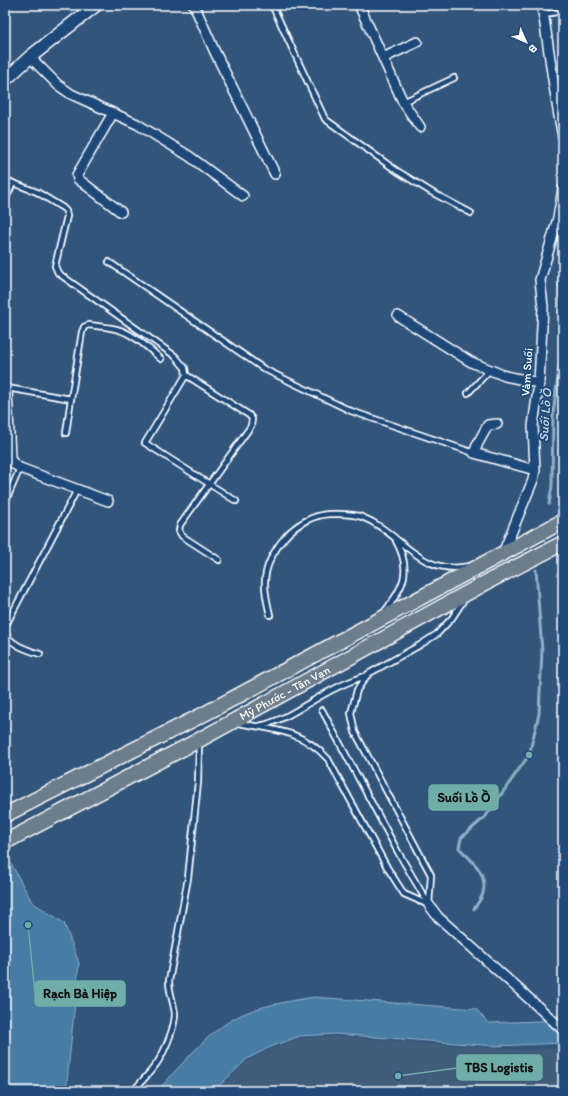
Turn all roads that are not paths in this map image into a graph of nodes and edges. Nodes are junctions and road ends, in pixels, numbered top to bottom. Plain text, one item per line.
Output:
1 (96, 5) edge
2 (194, 5) edge
3 (272, 5) edge
4 (359, 5) edge
5 (543, 10) edge
6 (563, 11) edge
7 (417, 42) dead end
8 (30, 57) junction
9 (383, 58) junction
10 (454, 78) dead end
11 (5, 80) edge
12 (403, 102) junction
13 (560, 105) edge
14 (113, 113) junction
15 (420, 128) dead end
16 (563, 137) edge
17 (275, 174) dead end
18 (5, 180) edge
19 (13, 183) junction
20 (563, 189) edge
21 (243, 196) dead end
22 (5, 200) edge
23 (561, 210) edge
24 (121, 212) dead end
25 (471, 214) dead end
26 (109, 262) dead end
27 (398, 316) dead end
28 (160, 359) dead end
29 (490, 370) junction
30 (186, 376) junction
31 (539, 383) junction
32 (6, 388) edge
33 (468, 393) dead end
34 (71, 399) junction
35 (496, 424) dead end
36 (66, 433) dead end
37 (474, 453) junction
38 (7, 462) edge
39 (20, 468) junction
40 (535, 470) junction
41 (210, 483) junction
42 (77, 490) junction
43 (108, 500) dead end
44 (236, 500) dead end
45 (5, 503) edge
46 (563, 521) edge
47 (395, 540) junction
48 (563, 543) edge
49 (503, 553) junction
50 (219, 560) dead end
51 (485, 562) junction
52 (468, 593) junction
53 (270, 615) dead end
54 (378, 620) junction
55 (5, 632) edge
56 (40, 654) dead end
57 (368, 674) junction
58 (322, 710) dead end
59 (230, 722) junction
60 (255, 726) junction
61 (199, 740) junction
62 (10, 813) edge
63 (5, 842) edge
64 (429, 905) junction
65 (563, 1030) edge
66 (133, 1091) edge

1 - 8 main road
2 - 17 street
3 - 25 lane
4 - 9 street
5 - 6 lane
5 - 13 street
7 - 9 street
8 - 11 main road
8 - 14 street
9 - 12 street
10 - 12 lane
12 - 15 street
13 - 16 street
14 - 21 street
14 - 24 street
18 - 19 lane
19 - 22 lane
19 - 30 lane
20 - 23 street, Vàm Suối
23 - 31 street, Vàm Suối
26 - 37 lane
27 - 29 street
28 - 34 lane
29 - 31 street
29 - 33 lane
30 - 41 lane
30 - 41 lane
31 - 40 street, Vàm Suối
32 - 34 lane
32 - 38 street
34 - 36 lane
35 - 37 street
37 - 40 street
38 - 39 street
39 - 42 street
39 - 45 lane
40 - 49 street, Vàm Suối
41 - 44 lane
41 - 50 lane
42 - 43 street
42 - 55 lane
46 - 49 main road, Mỹ Phước - Tân Vạn
47 - 51 lane
47 - 53 lane
47 - 54 lane
48 - 52 main road, Mỹ Phước - Tân Vạn
49 - 51 main road, Mỹ Phước - Tân Vạn
51 - 54 main road, Mỹ Phước - Tân Vạn
52 - 57 lane
52 - 59 main road, Mỹ Phước - Tân Vạn
54 - 62 main road, Mỹ Phước - Tân Vạn
55 - 56 lane
57 - 60 lane
57 - 64 lane
58 - 64 lane
59 - 60 lane
59 - 61 main road, Mỹ Phước - Tân Vạn
60 - 64 lane
61 - 63 main road, Mỹ Phước - Tân Vạn
61 - 66 lane
64 - 65 street

